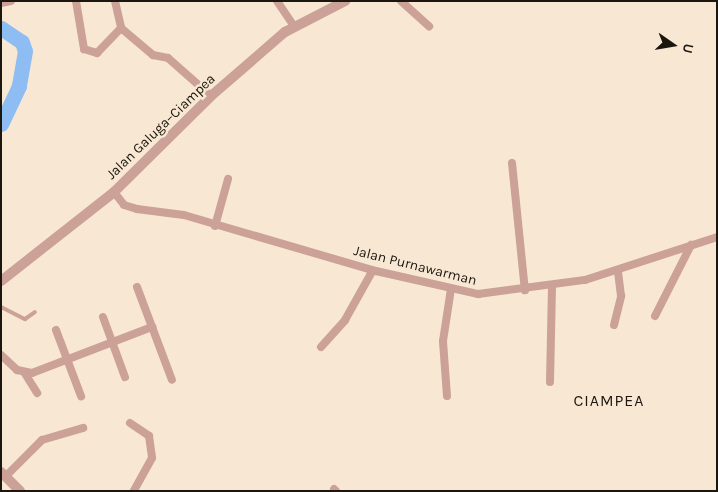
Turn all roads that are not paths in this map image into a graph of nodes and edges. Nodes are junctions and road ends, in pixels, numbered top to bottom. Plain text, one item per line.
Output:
1 (10, 1) edge
2 (76, 1) edge
3 (115, 1) edge
4 (277, 1) edge
5 (345, 1) edge
6 (401, 1) edge
7 (1, 2) edge
8 (294, 26) junction
9 (429, 26) dead end
10 (121, 28) junction
11 (211, 96) junction
12 (512, 163) dead end
13 (228, 178) dead end
14 (114, 192) junction
15 (216, 226) junction
16 (717, 237) edge
17 (691, 245) junction
18 (373, 270) junction
19 (618, 270) junction
20 (1, 281) edge
21 (552, 286) junction
22 (137, 287) dead end
23 (451, 289) junction
24 (525, 290) junction
25 (1, 306) edge
26 (35, 312) dead end
27 (655, 316) dead end
28 (103, 317) dead end
29 (614, 326) dead end
30 (152, 327) junction
31 (56, 330) dead end
32 (113, 342) junction
33 (321, 348) dead end
34 (1, 355) edge
35 (68, 359) junction
36 (24, 372) junction
37 (125, 377) dead end
38 (172, 380) dead end
39 (550, 382) dead end
40 (37, 393) dead end
41 (81, 396) dead end
42 (446, 396) dead end
43 (130, 423) dead end
44 (84, 428) dead end
45 (4, 474) edge
46 (20, 491) edge
47 (134, 491) edge

1 - 7 street
2 - 10 street
3 - 10 street
4 - 8 street
5 - 8 street, Jalan Galuga–Ciampea
6 - 9 street
8 - 11 street, Jalan Galuga–Ciampea
10 - 11 street
11 - 14 street, Jalan Galuga–Ciampea
12 - 24 street
13 - 15 street
14 - 15 street, Jalan Purnawarman
14 - 20 street, Jalan Galuga–Ciampea
15 - 18 street, Jalan Purnawarman
16 - 17 street, Jalan Purnawarman
17 - 19 street, Jalan Purnawarman
17 - 27 street
18 - 23 street, Jalan Purnawarman
18 - 33 street
19 - 21 street, Jalan Purnawarman
19 - 29 street
21 - 24 street, Jalan Purnawarman
21 - 39 street
22 - 30 street
23 - 24 street, Jalan Purnawarman
23 - 42 street
25 - 26 lane
28 - 32 street
30 - 32 street
30 - 38 street
31 - 35 street
32 - 35 street
32 - 37 street
34 - 36 street
35 - 36 street
35 - 41 street
36 - 40 street
43 - 47 street
44 - 45 street
45 - 46 street

